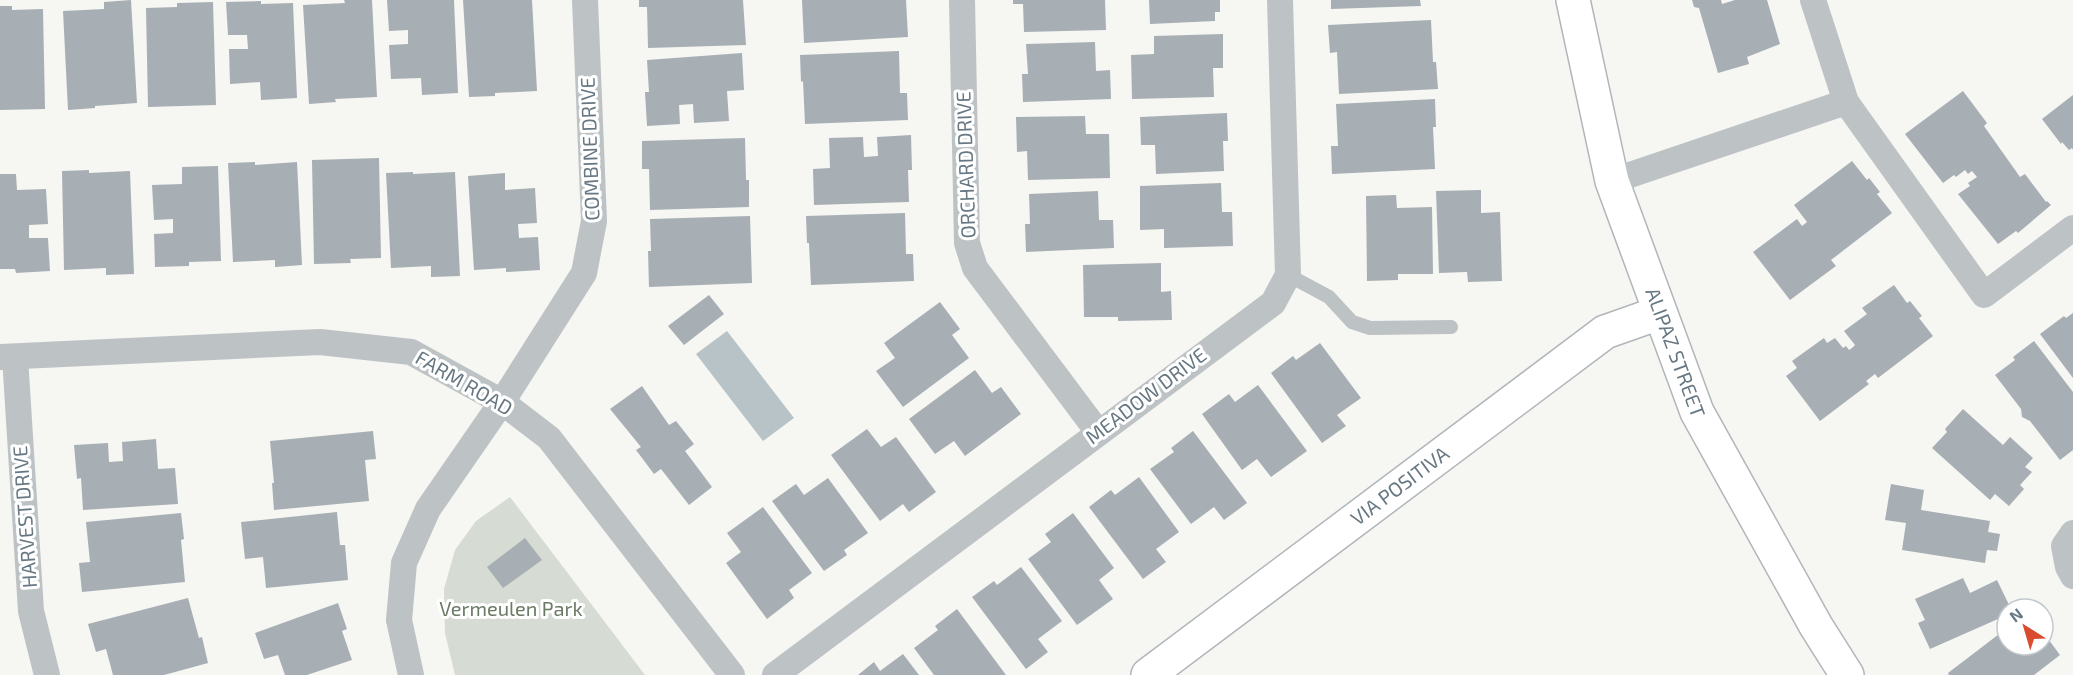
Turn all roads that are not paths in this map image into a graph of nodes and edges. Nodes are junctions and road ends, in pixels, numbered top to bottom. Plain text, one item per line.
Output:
1 (585, 0) edge
2 (962, 0) edge
3 (1280, 0) edge
4 (1573, 0) edge
5 (1813, 0) edge
6 (1846, 102) junction
7 (1612, 181) junction
8 (2073, 228) edge
9 (1288, 275) junction
10 (1659, 313) junction
11 (1451, 327) dead end
12 (8, 357) edge
13 (502, 402) junction
14 (1098, 432) junction
15 (2073, 533) edge
16 (2073, 576) edge
17 (46, 675) edge
18 (411, 675) edge
19 (732, 675) edge
20 (776, 675) edge
21 (1148, 675) edge
22 (1847, 675) edge

1 - 13 street, COMBINE DRIVE
2 - 14 street, ORCHARD DRIVE
3 - 9 street, MEADOW DRIVE
4 - 7 main road, ALIPAZ STREET
5 - 6 street
6 - 7 street
6 - 8 street
7 - 10 main road, ALIPAZ STREET
9 - 11 lane
9 - 14 street, MEADOW DRIVE
10 - 21 main road, VIA POSITIVA
10 - 22 main road, ALIPAZ STREET
12 - 13 street, FARM ROAD
12 - 17 street, HARVEST DRIVE
13 - 18 street, COMBINE DRIVE
13 - 19 street, FARM ROAD
14 - 20 street, MEADOW DRIVE
15 - 16 street

